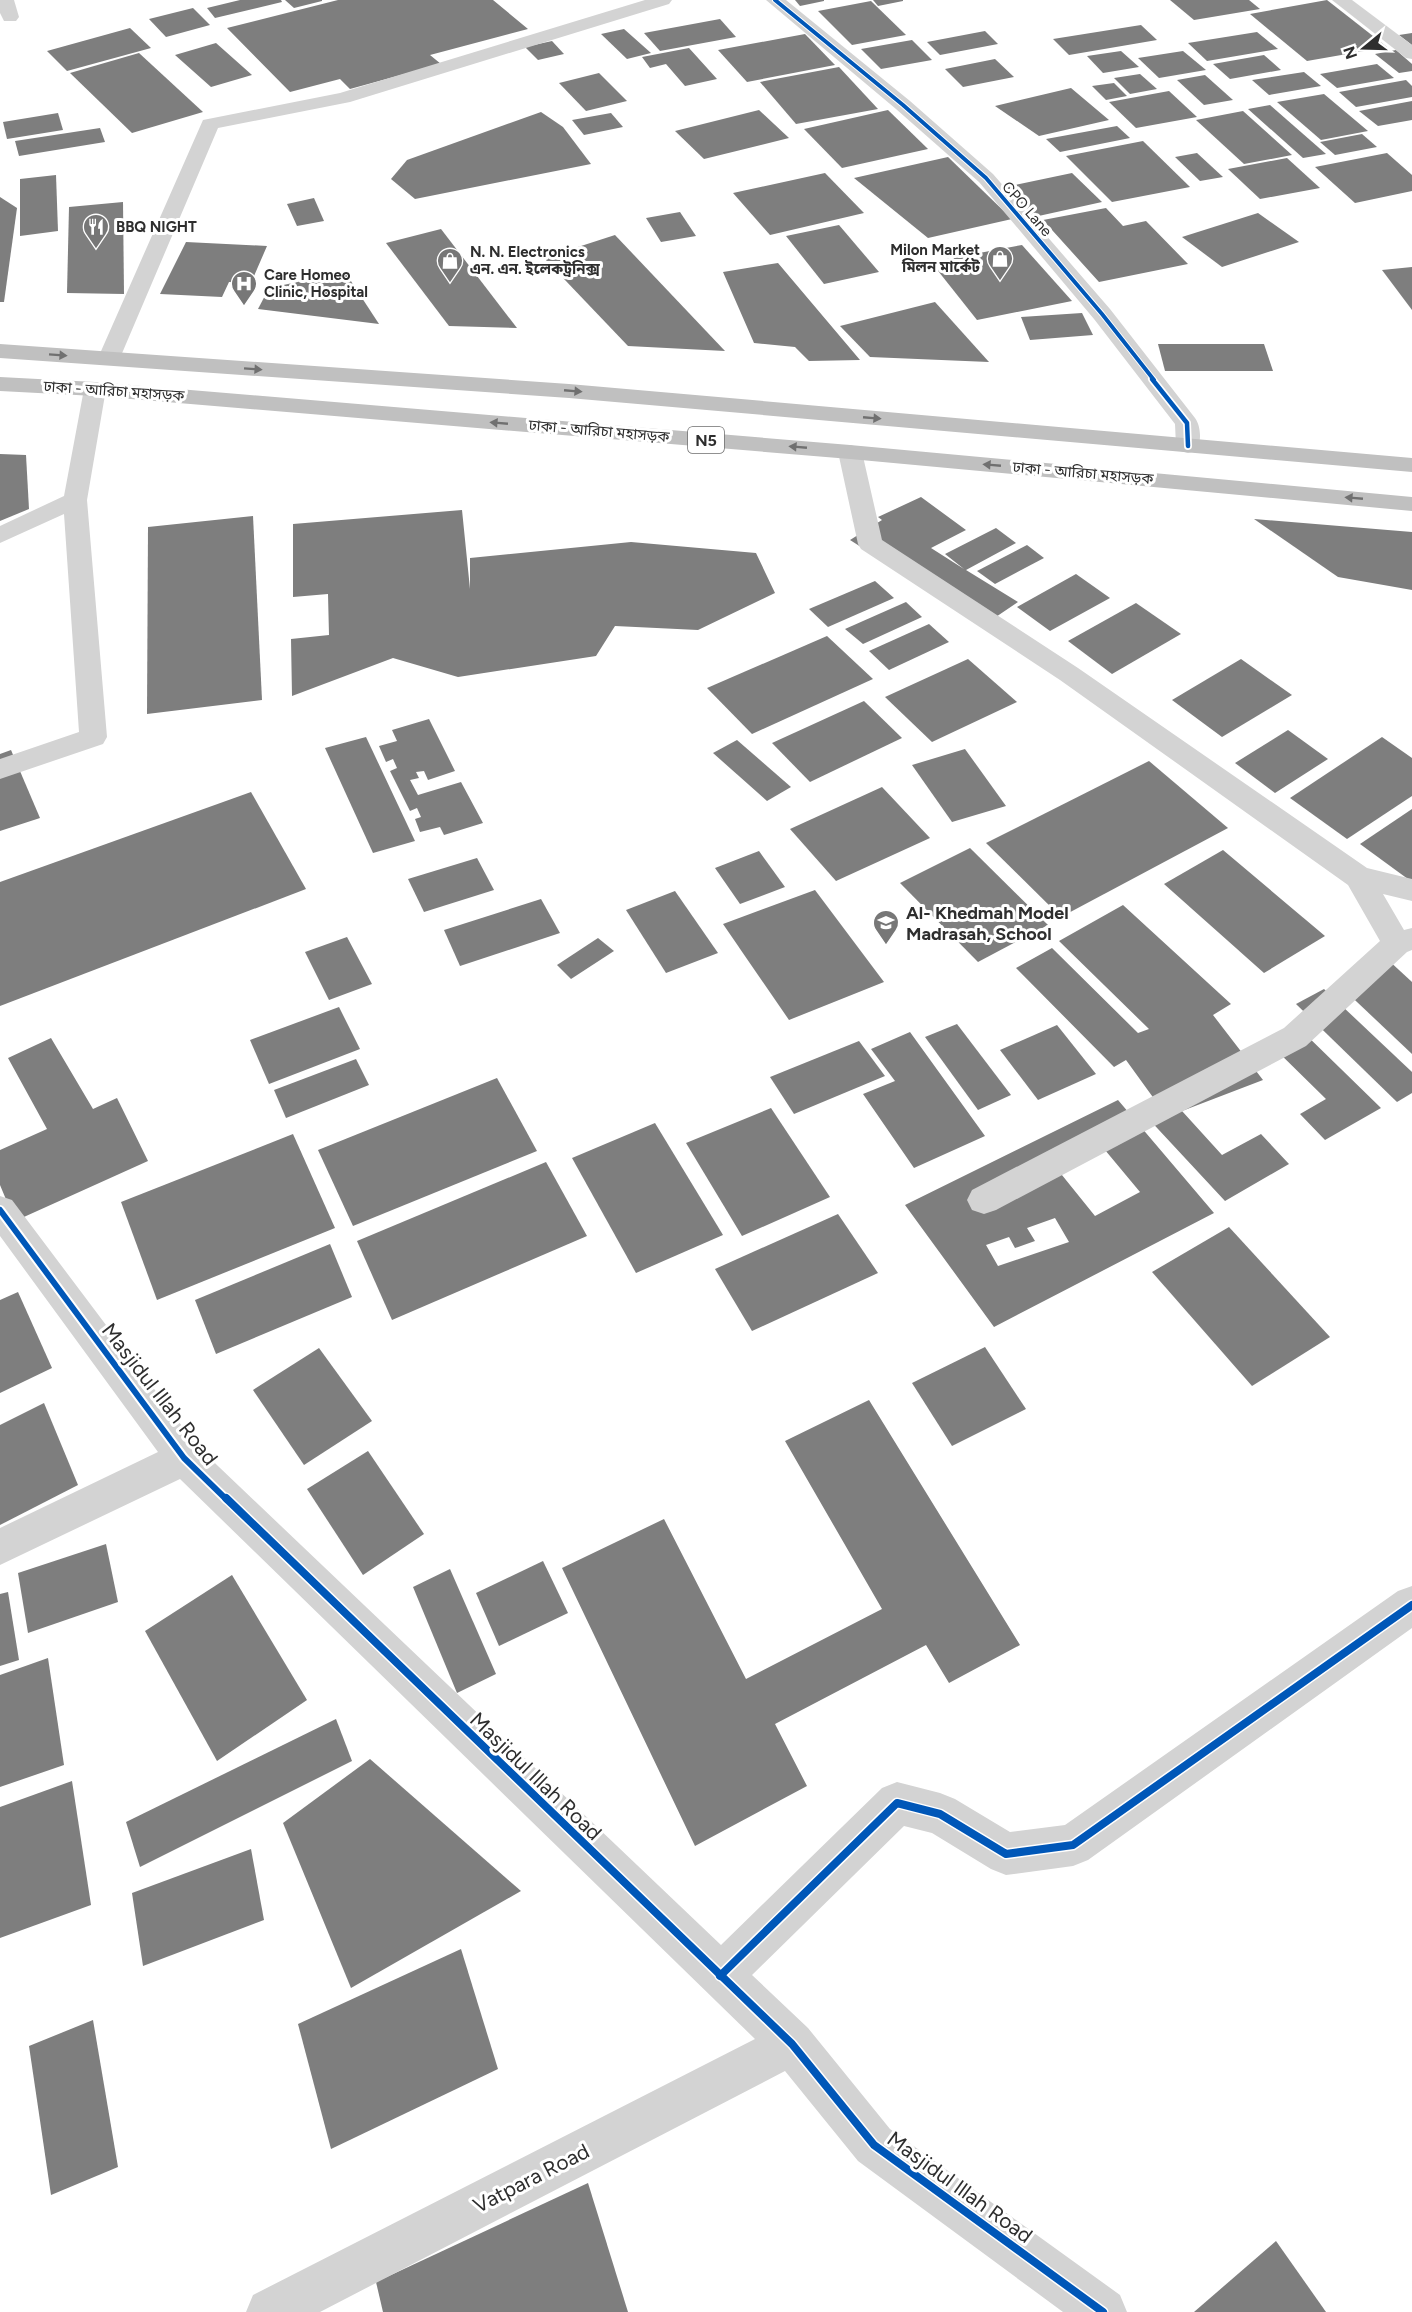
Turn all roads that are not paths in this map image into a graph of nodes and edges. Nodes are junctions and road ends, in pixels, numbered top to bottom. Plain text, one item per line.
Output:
1 (663, 0) edge
2 (775, 0) edge
3 (1341, 0) edge
4 (1412, 54) edge
5 (0, 351) edge
6 (109, 358) junction
7 (0, 384) edge
8 (95, 389) junction
9 (1188, 446) junction
10 (850, 452) junction
11 (1412, 465) edge
12 (75, 500) junction
13 (1412, 504) edge
14 (0, 535) edge
15 (0, 769) edge
16 (1358, 877) junction
17 (1412, 890) edge
18 (1405, 941) edge
19 (984, 1200) dead end
20 (0, 1210) edge
21 (183, 1458) junction
22 (0, 1547) edge
23 (1412, 1605) edge
24 (720, 1976) junction
25 (792, 2044) junction
26 (270, 2312) edge
27 (1103, 2312) edge

1 - 6 street
2 - 9 street, CPO Lane
3 - 4 street
5 -> 6 highway, ঢাকা - আরিচা মহাসড়ক / N5
6 -> 9 highway, ঢাকা - আরিচা মহাসড়ক / N5
7 - 8 highway, ঢাকা - আরিচা মহাসড়ক / N5
10 -> 8 highway, ঢাকা - আরিচা মহাসড়ক / N5
8 - 12 street
9 - 11 highway, ঢাকা - আরিচা মহাসড়ক / N5
13 -> 10 highway, ঢাকা - আরিচা মহাসড়ক / N5
10 - 16 street
12 - 14 street
12 - 15 street
16 - 17 street
16 - 18 street
18 - 19 street
20 - 21 street, Masjidul Illah Road
21 - 22 street
21 - 24 street, Masjidul Illah Road
23 - 24 street
24 - 25 street, Masjidul Illah Road
25 - 26 street, Vatpara Road
25 - 27 street, Masjidul Illah Road

